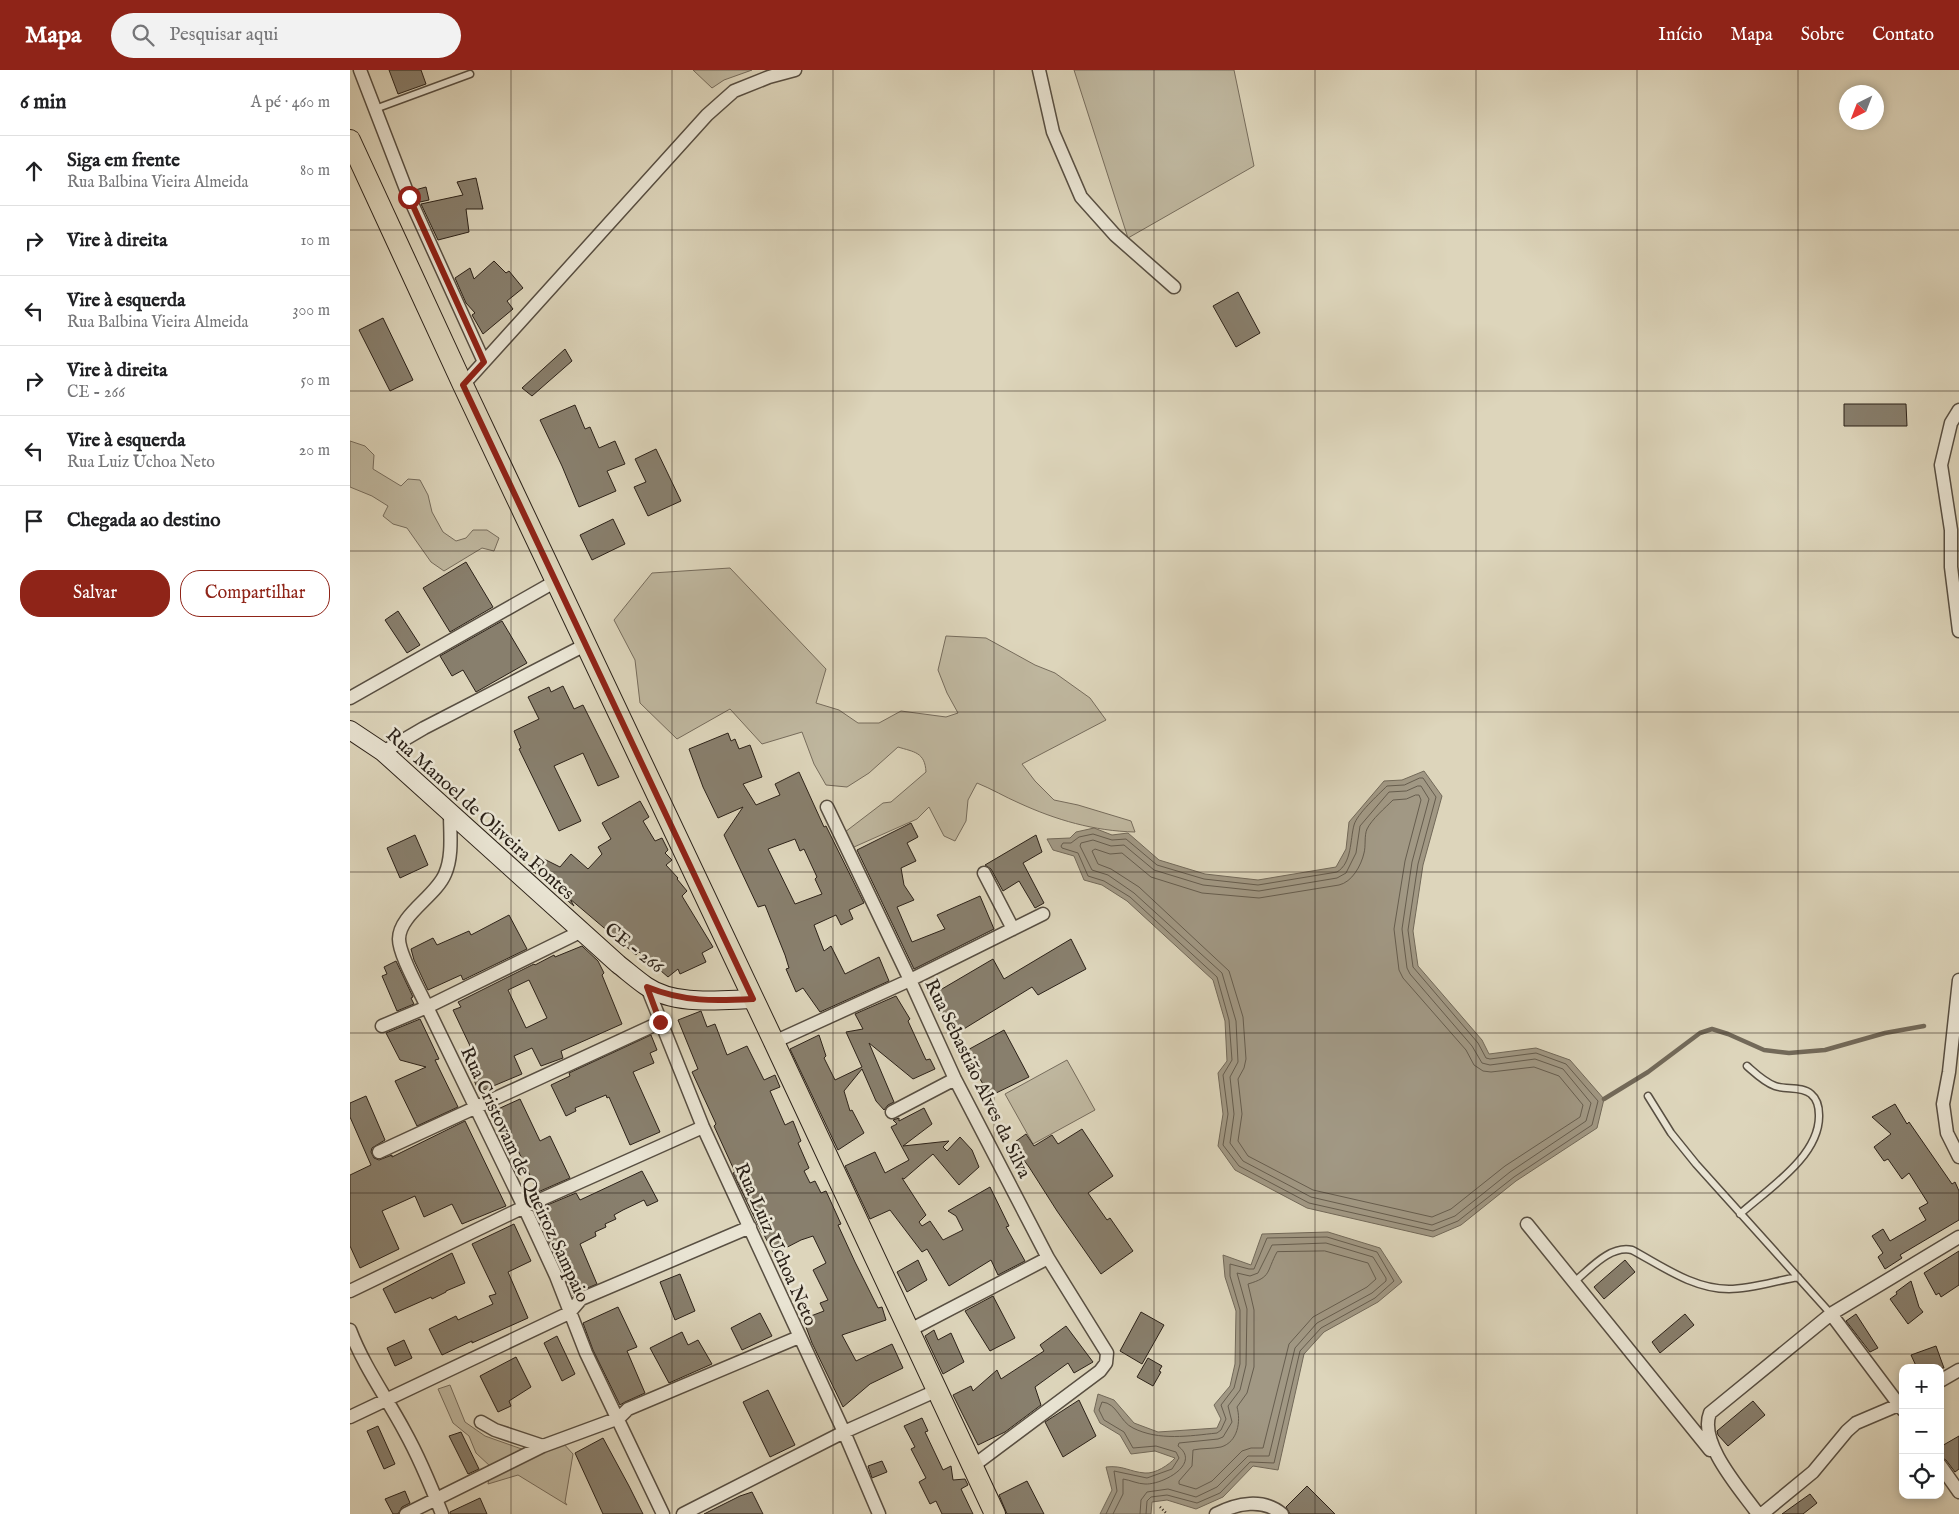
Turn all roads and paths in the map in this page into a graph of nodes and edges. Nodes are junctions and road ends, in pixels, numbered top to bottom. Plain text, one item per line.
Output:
1 (360, 70) edge
2 (795, 70) edge
3 (1039, 70) edge
4 (470, 74) dead end
5 (375, 109) junction
6 (350, 140) edge
7 (350, 161) edge
8 (372, 187) junction
9 (1174, 287) dead end
10 (484, 362) junction
11 (463, 385) junction
12 (1959, 410) edge
13 (556, 581) junction
14 (1959, 631) edge
15 (585, 645) junction
16 (350, 698) edge
17 (350, 730) edge
18 (383, 752) junction
19 (827, 807) dead end
20 (450, 813) junction
21 (984, 872) dead end
22 (1043, 914) dead end
23 (1013, 929) junction
24 (582, 931) junction
25 (910, 980) junction
26 (1959, 980) edge
27 (647, 987) junction
28 (753, 999) junction
29 (427, 1007) junction
30 (660, 1022) junction
31 (382, 1026) dead end
32 (774, 1042) junction
33 (1747, 1066) dead end
34 (1954, 1072) edge
35 (955, 1079) junction
36 (1648, 1096) dead end
37 (477, 1107) junction
38 (892, 1112) dead end
39 (703, 1128) junction
40 (379, 1152) dead end
41 (1959, 1157) edge
42 (524, 1207) junction
43 (1740, 1214) junction
44 (1527, 1224) dead end
45 (750, 1226) junction
46 (1959, 1237) edge
47 (1048, 1258) junction
48 (1798, 1277) junction
49 (1574, 1282) junction
50 (350, 1291) edge
51 (569, 1314) junction
52 (1831, 1314) junction
53 (350, 1330) edge
54 (908, 1331) junction
55 (799, 1337) junction
56 (1959, 1370) edge
57 (1944, 1379) edge
58 (938, 1390) junction
59 (385, 1399) junction
60 (1899, 1402) edge
61 (1899, 1407) edge
62 (350, 1416) edge
63 (619, 1418) junction
64 (480, 1422) dead end
65 (844, 1432) junction
66 (543, 1446) junction
67 (973, 1466) junction
68 (1725, 1468) junction
69 (1944, 1470) edge
70 (1959, 1492) edge
71 (436, 1499) junction
72 (1160, 1506) dead end
73 (406, 1514) edge
74 (442, 1514) edge
75 (663, 1514) edge
76 (683, 1514) edge
77 (879, 1514) edge
78 (995, 1514) edge
79 (1167, 1514) edge
80 (1216, 1514) edge
81 (1282, 1514) edge
82 (1758, 1514) edge
83 (1762, 1514) edge

1 - 5 street
2 - 10 street
3 - 9 street
4 - 5 lane
5 - 10 street
6 - 8 main road
7 - 8 street
8 - 11 main road
10 - 11 street
11 - 13 main road
12 - 14 street
13 - 15 main road
13 - 16 street
15 - 18 street
15 - 28 main road
17 - 18 street, Rua Manoel de Oliveira Fontes
18 - 20 street, Rua Manoel de Oliveira Fontes
19 - 25 street, Rua Sebastião Alves da Silva
20 - 24 street, Rua Manoel de Oliveira Fontes
20 - 29 street, Rua Cristovam de Queiroz Sampaio
21 - 23 street
22 - 23 street
23 - 25 street
24 - 27 street, CE - 266
24 - 29 street
25 - 32 street
25 - 35 street, Rua Sebastião Alves da Silva
26 - 34 street
27 - 28 street, CE - 266
27 - 30 street, Rua Luiz Uchoa Neto
28 - 32 main road
29 - 31 street
29 - 37 street, Rua Cristovam de Queiroz Sampaio
30 - 37 street
30 - 39 street, Rua Luiz Uchoa Neto
32 - 54 main road
33 - 43 lane
34 - 41 street
35 - 38 street
35 - 47 street, Rua Sebastião Alves da Silva
36 - 43 lane
37 - 40 street
37 - 42 street, Rua Cristovam de Queiroz Sampaio
39 - 42 street
39 - 45 street, Rua Luiz Uchoa Neto
42 - 50 street
42 - 51 street, Rua Cristovam de Queiroz Sampaio
43 - 48 lane
44 - 49 street
45 - 51 street
45 - 55 street, Rua Luiz Uchoa Neto
46 - 52 street
47 - 54 street
47 - 67 street, Rua Sebastião Alves da Silva
48 - 49 lane
48 - 52 lane
49 - 68 street
51 - 59 street
51 - 63 street, Rua Cristovam de Queiroz Sampaio
52 - 60 street
52 - 68 street
53 - 59 street
54 - 58 main road
55 - 63 street
55 - 65 street, Rua Luiz Uchoa Neto
56 - 57 street
58 - 65 street
58 - 67 main road
59 - 62 street
59 - 71 street
61 - 83 street
63 - 66 street
63 - 75 street, Rua Cristovam de Queiroz Sampaio
64 - 66 street
65 - 76 street
65 - 77 street, Rua Luiz Uchoa Neto
66 - 71 street
67 - 78 main road
68 - 82 street
69 - 70 street
71 - 73 street
71 - 74 street
72 - 79 path
80 - 81 street

